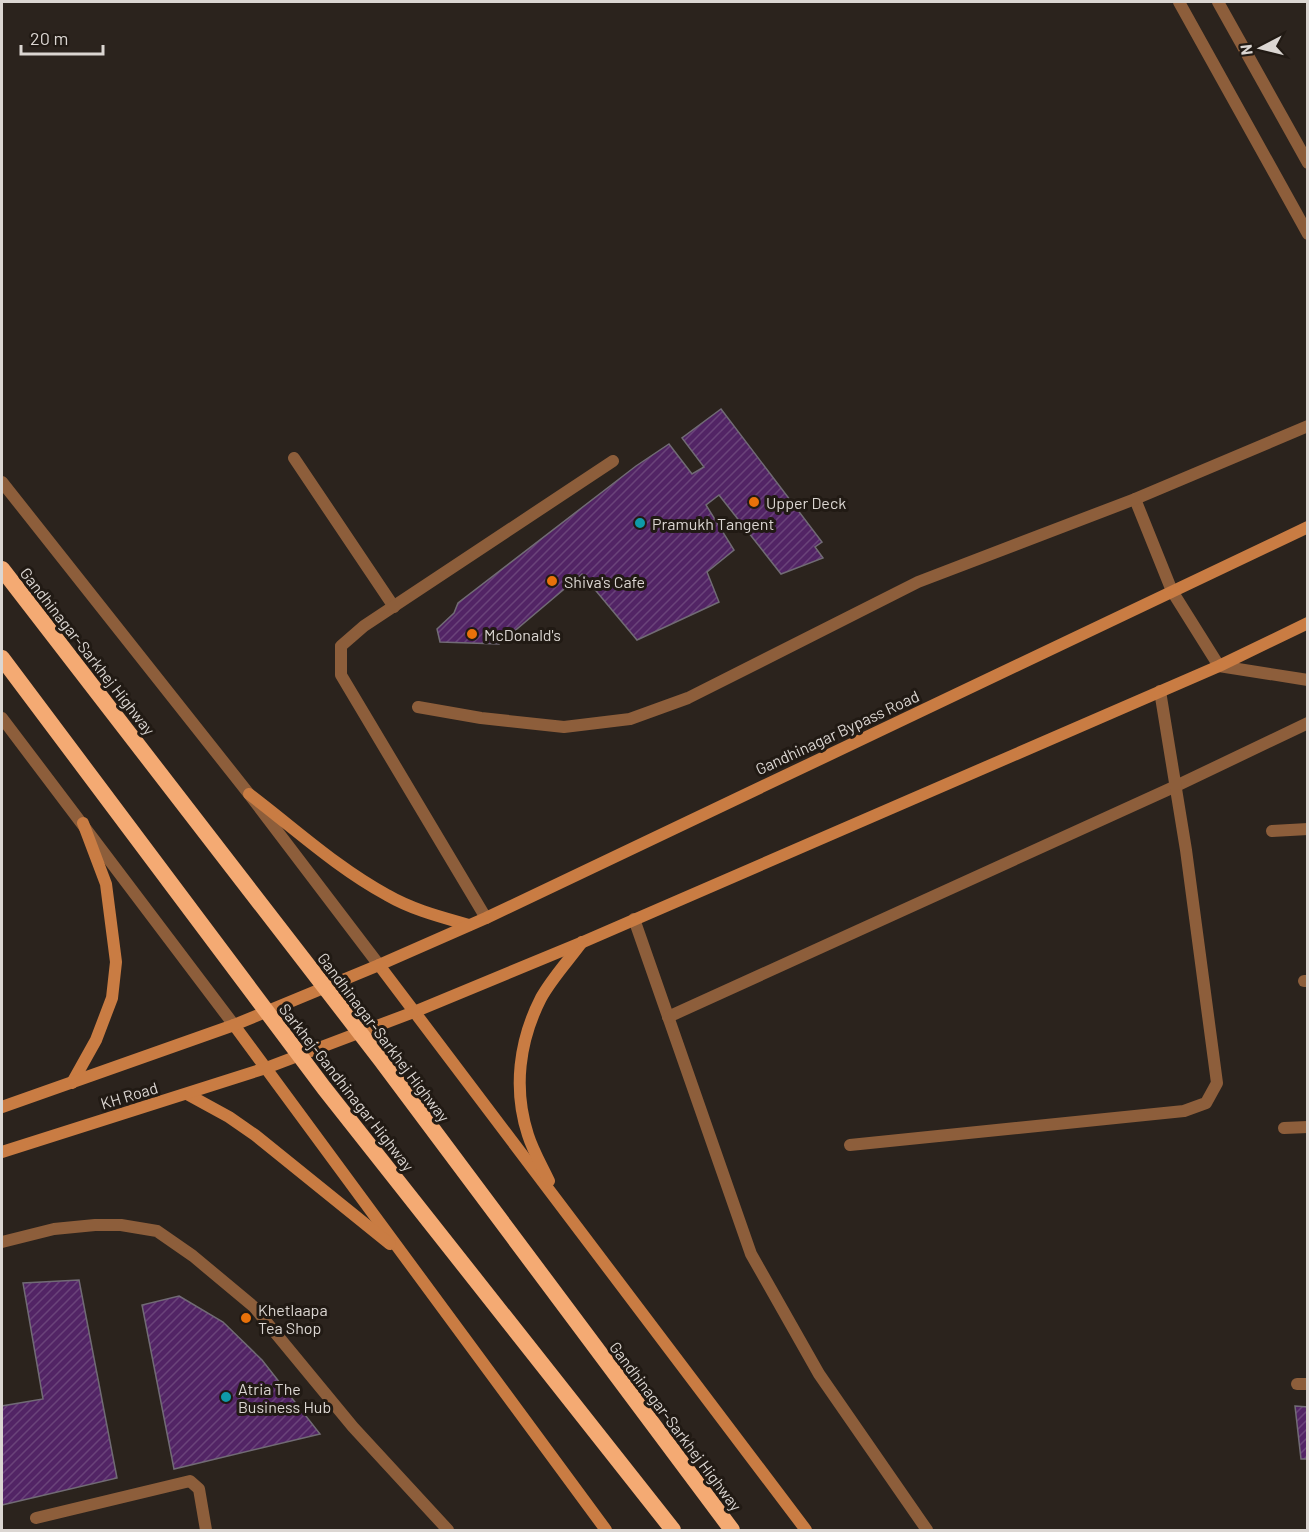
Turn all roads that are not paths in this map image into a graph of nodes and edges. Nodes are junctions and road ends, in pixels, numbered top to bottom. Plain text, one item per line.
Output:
1 (1179, 2) edge
2 (1218, 2) edge
3 (1308, 164) edge
4 (1308, 234) edge
5 (1308, 426) edge
6 (294, 458) dead end
7 (613, 460) dead end
8 (2, 482) edge
9 (1135, 499) junction
10 (1308, 527) edge
11 (2, 569) edge
12 (1172, 591) junction
13 (394, 607) junction
14 (1308, 623) edge
15 (2, 658) edge
16 (1219, 666) junction
17 (1308, 680) edge
18 (1161, 691) junction
19 (418, 707) dead end
20 (2, 718) edge
21 (1308, 723) edge
22 (1176, 786) junction
23 (249, 794) junction
24 (83, 823) junction
25 (1308, 829) edge
26 (1272, 831) dead end
27 (486, 918) junction
28 (634, 919) junction
29 (469, 925) junction
30 (583, 942) junction
31 (379, 965) junction
32 (414, 1012) junction
33 (668, 1017) junction
34 (234, 1026) junction
35 (266, 1068) junction
36 (72, 1083) junction
37 (187, 1094) junction
38 (2, 1107) edge
39 (1308, 1127) edge
40 (1284, 1128) dead end
41 (850, 1145) dead end
42 (2, 1152) edge
43 (558, 1202) junction
44 (2, 1242) edge
45 (402, 1254) junction
46 (36, 1518) dead end
47 (206, 1530) edge
48 (448, 1530) edge
49 (606, 1530) edge
50 (673, 1530) edge
51 (732, 1530) edge
52 (806, 1530) edge
53 (927, 1530) edge

1 - 4 street
2 - 3 street
5 - 9 street
6 - 13 street
7 - 13 street
8 - 23 street
9 - 12 street
9 - 19 street
10 - 12 main road, Gandhinagar Bypass Road
11 - 51 highway, Gandhinagar-Sarkhej Highway
12 - 16 street
12 - 27 main road, Gandhinagar Bypass Road
13 - 27 street
14 - 16 main road
15 - 50 highway, Sarkhej-Gandhinagar Highway
16 - 17 street
16 - 18 main road
18 - 22 street
18 - 28 main road
20 - 24 street
21 - 22 street
22 - 33 street
22 - 41 street
23 - 29 main road
23 - 31 street
24 - 34 street
24 - 36 main road
25 - 26 street
27 - 29 main road, Gandhinagar Bypass Road
28 - 30 main road
28 - 33 street
29 - 31 main road, Gandhinagar Bypass Road
30 - 32 main road
30 - 43 main road
31 - 32 main road
31 - 34 main road, KH Road
32 - 35 main road, KH Road
32 - 43 main road
33 - 53 street
34 - 35 main road
34 - 36 main road, KH Road
35 - 37 main road, KH Road
35 - 45 main road
36 - 38 main road, KH Road
37 - 42 main road, KH Road
37 - 45 main road
39 - 40 street
43 - 52 main road
44 - 48 street
45 - 49 main road
46 - 47 street

